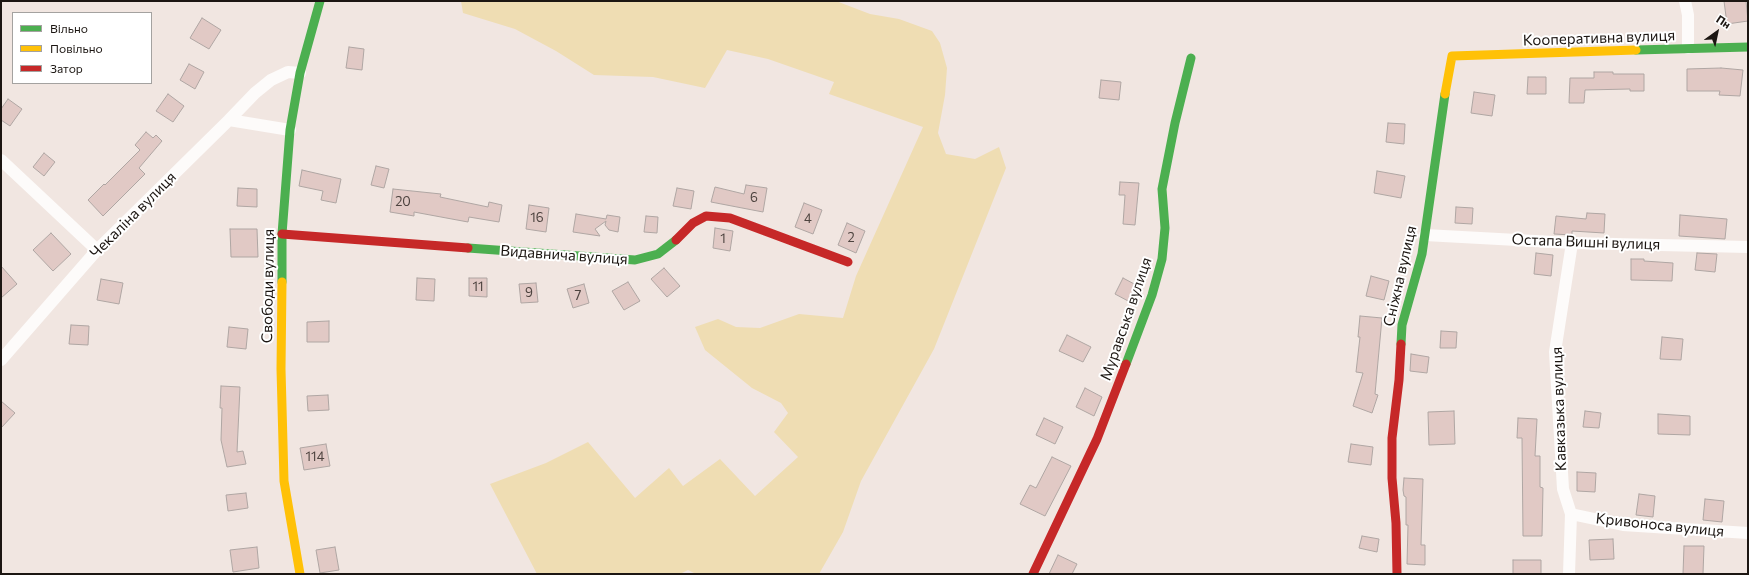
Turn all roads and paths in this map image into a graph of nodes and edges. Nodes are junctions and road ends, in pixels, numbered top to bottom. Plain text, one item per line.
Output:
1 (320, 1) edge
2 (1685, 1) edge
3 (1748, 47) edge
4 (1688, 48) junction
5 (1452, 56) joint
6 (1191, 58) dead end
7 (300, 73) junction
8 (229, 120) junction
9 (290, 130) junction
10 (1, 160) edge
11 (282, 234) junction
12 (1425, 235) junction
13 (1572, 243) junction
14 (1748, 246) edge
15 (97, 250) junction
16 (848, 262) dead end
17 (1, 360) edge
18 (1571, 514) junction
19 (1748, 533) edge
20 (300, 574) edge
21 (1033, 574) edge
22 (1397, 574) edge
23 (1569, 574) edge

1 - 7 street, Свободи вулиця
2 - 4 street
3 - 4 street, Кооперативна вулиця
4 - 5 street, Кооперативна вулиця
5 - 12 street, Сніжна вулиця
6 - 21 street, Муравська вулиця
7 - 8 street, Чекаліна вулиця
7 - 9 street, Свободи вулиця
8 - 9 street
8 - 15 street, Чекаліна вулиця
9 - 11 street, Свободи вулиця
10 - 15 street
11 - 16 street, Видавнича вулиця
11 - 20 street, Свободи вулиця
12 - 13 street, Остапа Вишні вулиця
12 - 22 street, Сніжна вулиця
13 - 14 street, Остапа Вишні вулиця
13 - 18 street, Кавказька вулиця
15 - 17 street, Чекаліна вулиця
18 - 19 street, Кривоноса вулиця
18 - 23 street, Кавказька вулиця

